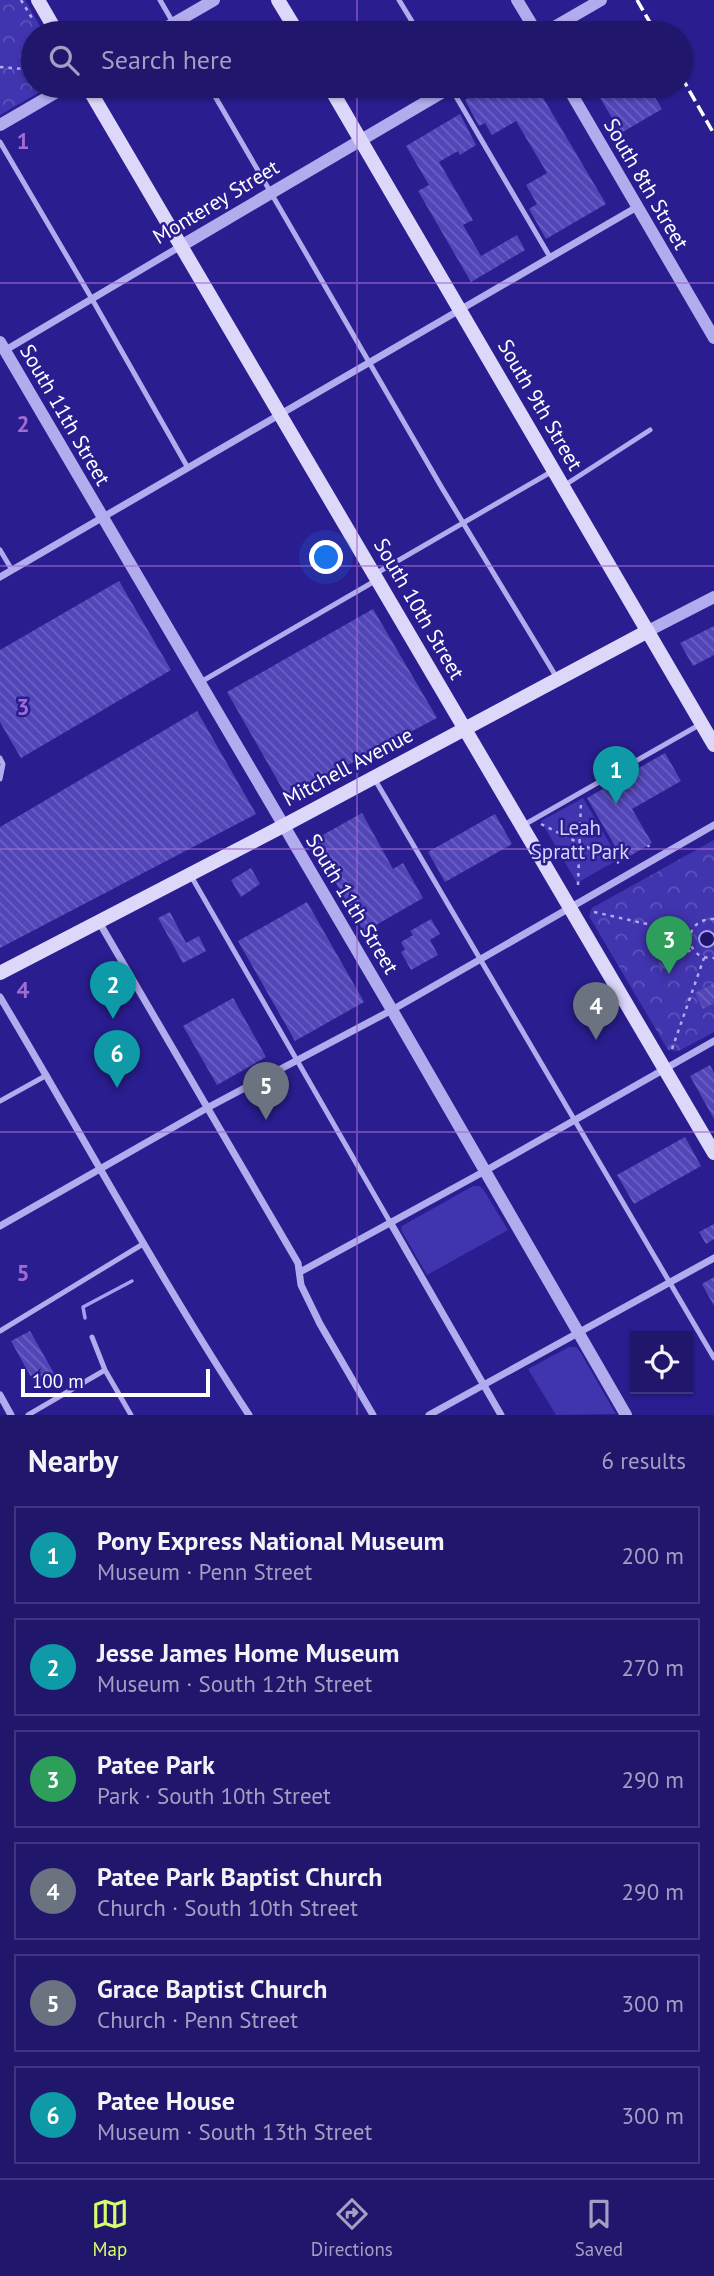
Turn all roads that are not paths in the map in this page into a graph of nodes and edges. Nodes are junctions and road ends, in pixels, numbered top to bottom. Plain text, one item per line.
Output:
1 (38, 0) edge
2 (159, 0) edge
3 (214, 0) edge
4 (278, 0) edge
5 (399, 0) edge
6 (517, 0) edge
7 (601, 0) edge
8 (50, 21) edge
9 (171, 21) edge
10 (186, 21) edge
11 (291, 21) edge
12 (412, 21) edge
13 (530, 21) edge
14 (565, 21) edge
15 (46, 98) edge
16 (95, 98) edge
17 (216, 98) edge
18 (336, 98) edge
19 (431, 98) edge
20 (458, 98) edge
21 (574, 98) edge
22 (0, 125) edge
23 (361, 139) junction
24 (0, 142) edge
25 (270, 192) junction
26 (637, 207) junction
27 (181, 246) junction
28 (550, 257) junction
29 (92, 299) junction
30 (460, 310) junction
31 (714, 338) edge
32 (2, 348) edge
33 (369, 362) junction
34 (281, 414) junction
35 (650, 430) dead end
36 (188, 468) junction
37 (554, 471) junction
38 (563, 486) junction
39 (102, 517) junction
40 (463, 523) junction
41 (0, 550) edge
42 (12, 570) junction
43 (0, 577) edge
44 (376, 577) junction
45 (714, 597) edge
46 (648, 631) junction
47 (558, 679) junction
48 (199, 683) junction
49 (702, 724) junction
50 (464, 729) junction
51 (714, 745) edge
52 (0, 758) edge
53 (374, 778) junction
54 (0, 779) edge
55 (714, 825) edge
56 (283, 826) junction
57 (521, 827) junction
58 (190, 874) junction
59 (569, 908) junction
60 (99, 922) junction
61 (481, 959) junction
62 (0, 972) edge
63 (0, 997) edge
64 (392, 1010) junction
65 (714, 1041) edge
66 (298, 1059) junction
67 (664, 1069) junction
68 (47, 1075) junction
69 (0, 1101) edge
70 (207, 1108) junction
71 (575, 1120) junction
72 (714, 1153) edge
73 (101, 1168) junction
74 (485, 1171) junction
75 (390, 1222) junction
76 (0, 1226) edge
77 (143, 1244) junction
78 (714, 1258) edge
79 (300, 1272) junction
80 (670, 1281) junction
81 (0, 1331) edge
82 (578, 1332) junction
83 (92, 1336) dead end
84 (714, 1358) edge
85 (105, 1370) junction
86 (483, 1383) junction
87 (0, 1395) edge
88 (11, 1415) edge
89 (28, 1415) edge
90 (131, 1415) edge
91 (249, 1415) edge
92 (373, 1415) edge
93 (429, 1415) edge
94 (501, 1415) edge
95 (626, 1415) edge

1 - 8 main road
2 - 9 lane
3 - 10 street
4 - 11 main road
5 - 12 lane
6 - 13 street
7 - 14 street
15 - 22 street
16 - 27 main road, South 10th Street
17 - 25 lane
18 - 23 main road, South 9th Street
19 - 23 street, Monterey Street
20 - 28 lane
21 - 26 street, South 8th Street
23 - 25 street, Monterey Street
23 - 30 main road, South 9th Street
24 - 29 lane
25 - 27 street, Monterey Street
25 - 33 lane
26 - 28 street
26 - 31 street, South 8th Street
27 - 29 street, Monterey Street
27 - 34 main road, South 10th Street
28 - 30 street
29 - 32 street, Monterey Street
29 - 36 lane
30 - 33 street
30 - 37 main road, South 9th Street
32 - 39 street, South 11th Street
33 - 34 street
33 - 40 lane
34 - 36 street
34 - 44 main road, South 10th Street
35 - 38 lane
36 - 39 street
37 - 38 main road, South 9th Street
37 - 40 lane
38 - 46 main road, South 9th Street
39 - 42 street
39 - 48 street, South 11th Street
40 - 44 lane
40 - 47 lane
41 - 42 lane
42 - 43 street
44 - 48 lane
44 - 50 main road, South 10th Street
45 - 46 street, Mitchell Avenue
46 - 47 main road, Mitchell Avenue
46 - 49 main road, South 9th Street
47 - 50 main road, Mitchell Avenue
48 - 56 street, South 11th Street
49 - 51 main road, South 9th Street
49 - 57 lane
50 - 53 main road, Mitchell Avenue
50 - 57 main road, South 10th Street
52 - 54 lane
53 - 56 main road, Mitchell Avenue
53 - 61 lane
55 - 59 street
56 - 58 main road, Mitchell Avenue
56 - 64 street, South 11th Street
57 - 59 main road, South 10th Street
58 - 60 main road, Mitchell Avenue
58 - 66 lane
59 - 61 street
59 - 67 main road, South 10th Street
60 - 62 main road, Mitchell Avenue
60 - 70 street
61 - 64 street
61 - 71 lane
63 - 68 street
64 - 66 street
64 - 74 street, South 11th Street
65 - 67 street
66 - 70 street
66 - 75 lane
67 - 71 street
67 - 72 main road, South 10th Street
68 - 69 lane
68 - 73 street
70 - 73 street
70 - 79 street
71 - 74 street
71 - 80 lane
73 - 76 street
73 - 77 street
74 - 75 street
74 - 82 street, South 11th Street
75 - 79 street
75 - 86 street
77 - 81 lane
77 - 91 street
78 - 80 street
79 - 92 street
80 - 82 street
80 - 84 lane
82 - 86 street
82 - 95 street, South 11th Street
83 - 85 lane
85 - 89 lane
85 - 90 lane
86 - 93 street
86 - 94 street
87 - 88 street

